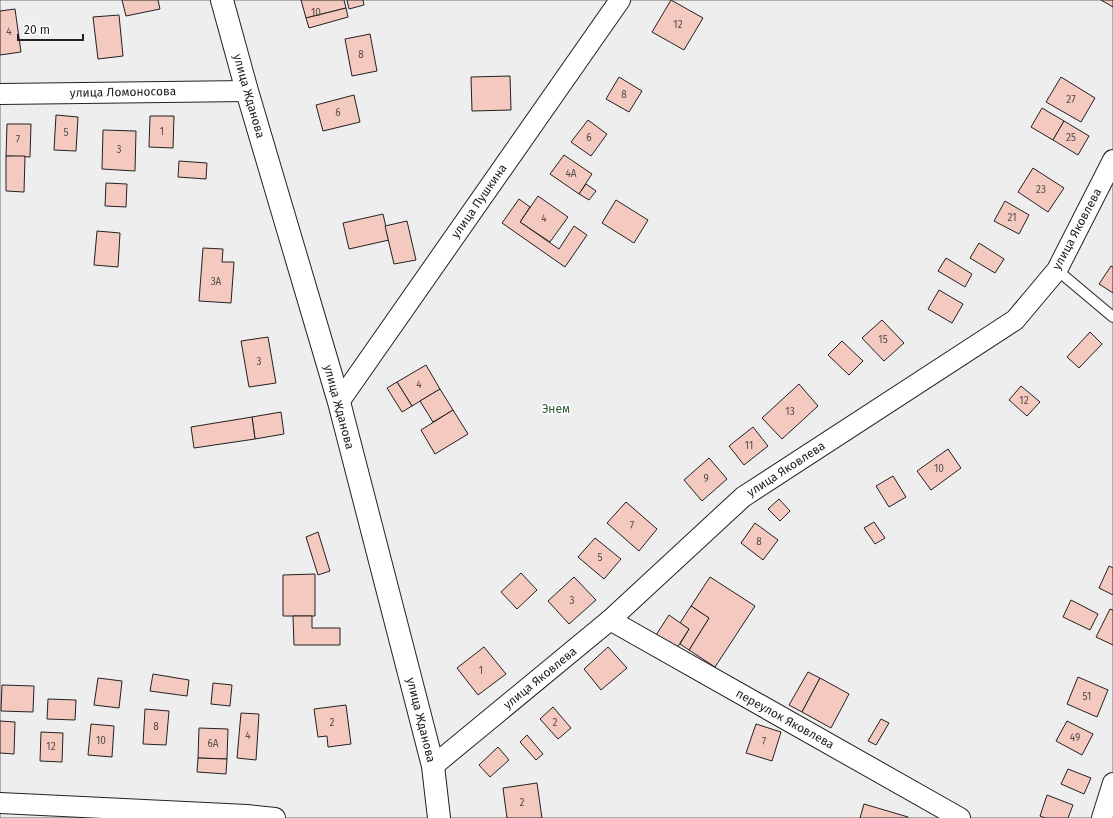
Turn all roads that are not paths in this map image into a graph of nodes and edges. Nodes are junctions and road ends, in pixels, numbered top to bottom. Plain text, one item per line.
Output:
1 (222, 0) edge
2 (620, 0) edge
3 (247, 91) junction
4 (0, 94) edge
5 (1113, 160) edge
6 (1057, 270) junction
7 (1113, 317) edge
8 (339, 402) junction
9 (610, 620) junction
10 (433, 766) junction
11 (1113, 784) edge
12 (0, 803) edge
13 (275, 818) edge
14 (439, 818) edge
15 (960, 818) edge
16 (1102, 818) edge

1 - 3 street, улица Жданова
2 - 8 street, улица Пушкина
3 - 4 street, улица Ломоносова
3 - 8 street, улица Жданова
5 - 6 street, улица Яковлева
6 - 7 lane
6 - 9 street, улица Яковлева
8 - 10 street, улица Жданова
9 - 10 street, улица Яковлева
9 - 15 street, переулок Яковлева
10 - 14 street, улица Жданова
11 - 16 street
12 - 13 street

